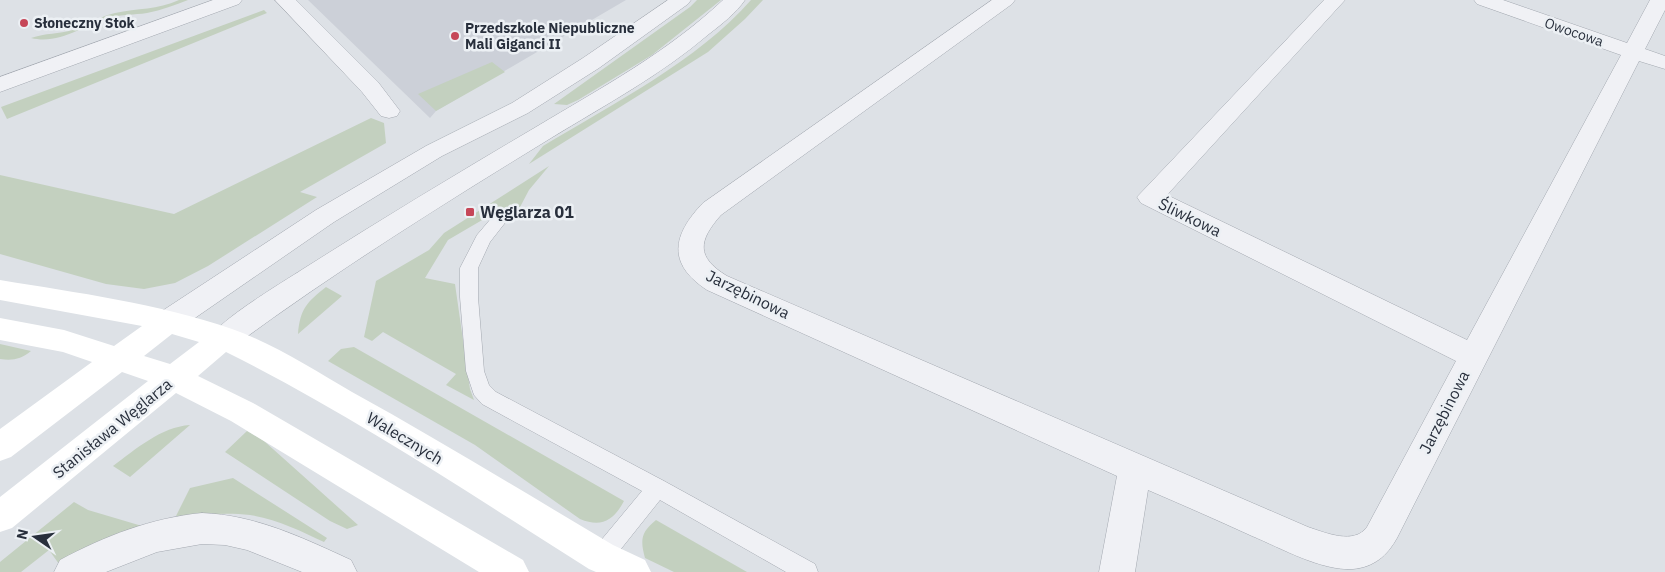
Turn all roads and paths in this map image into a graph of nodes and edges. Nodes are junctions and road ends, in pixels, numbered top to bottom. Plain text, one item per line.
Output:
1 (232, 0) edge
2 (285, 0) edge
3 (681, 0) edge
4 (736, 0) edge
5 (1005, 0) edge
6 (1335, 0) edge
7 (1484, 0) edge
8 (1660, 0) edge
9 (1633, 52) junction
10 (1665, 63) edge
11 (0, 85) edge
12 (389, 111) dead end
13 (500, 219) dead end
14 (0, 290) edge
15 (169, 321) junction
16 (0, 329) edge
17 (224, 338) junction
18 (1473, 356) junction
19 (117, 359) junction
20 (174, 378) junction
21 (0, 447) edge
22 (1135, 469) junction
23 (657, 488) junction
24 (0, 517) edge
25 (601, 556) junction
26 (72, 572) edge
27 (339, 572) edge
28 (511, 572) edge
29 (633, 572) edge
30 (807, 572) edge
31 (1117, 572) edge

1 - 11 street
2 - 12 street
3 - 15 street
4 - 17 street
5 - 22 street, Jarzębinowa
6 - 18 street, Śliwkowa
7 - 9 street, Owocowa
8 - 9 street, Jarzębinowa
9 - 10 street, Owocowa
9 - 18 street, Jarzębinowa
13 - 23 lane
14 - 15 street, Walecznych
15 - 17 street, Walecznych
15 - 19 street
16 - 19 street
17 - 20 street, Stanisława Węglarza
17 - 25 street, Walecznych
18 - 22 street, Jarzębinowa
19 - 20 street
19 - 21 street
20 - 24 street, Stanisława Węglarza
20 - 28 street
22 - 31 street
23 - 25 lane
23 - 30 lane
25 - 29 street, Walecznych
26 - 27 street

